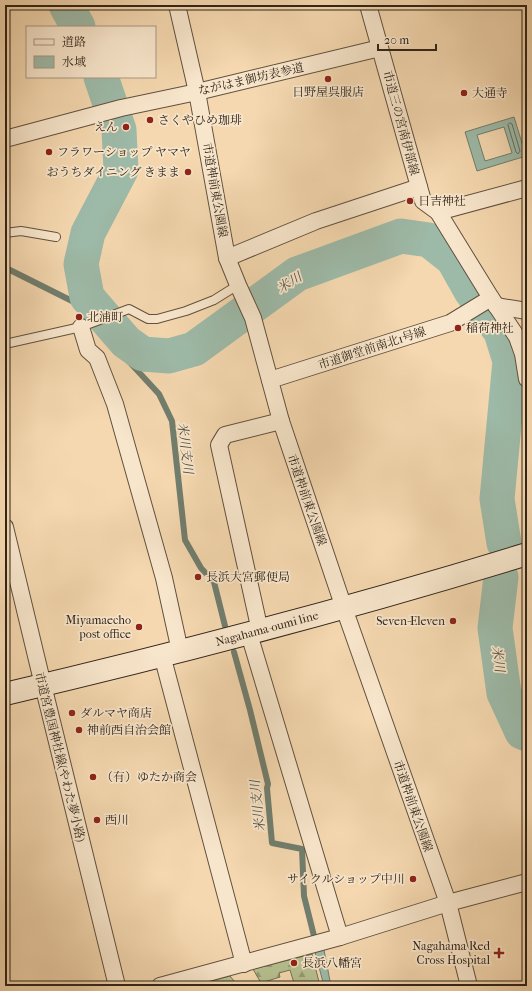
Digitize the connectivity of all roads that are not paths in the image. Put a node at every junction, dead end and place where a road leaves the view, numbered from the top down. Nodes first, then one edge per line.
1 (177, 5) edge
2 (368, 5) edge
3 (380, 48) junction
4 (197, 92) junction
5 (5, 139) edge
6 (419, 187) junction
7 (527, 188) edge
8 (438, 212) junction
9 (5, 233) edge
10 (56, 237) dead end
11 (227, 258) junction
12 (241, 292) junction
13 (491, 301) junction
14 (527, 311) edge
15 (84, 326) junction
16 (5, 344) edge
17 (527, 379) edge
18 (270, 380) junction
19 (281, 421) junction
20 (5, 527) edge
21 (527, 554) edge
22 (344, 608) junction
23 (255, 632) junction
24 (171, 653) junction
25 (42, 685) junction
26 (5, 694) edge
27 (527, 882) edge
28 (448, 903) junction
29 (340, 938) junction
30 (244, 964) junction
31 (117, 986) edge
32 (160, 986) edge
33 (469, 986) edge

1 - 4 street, 市道神前東公園線
2 - 3 street, 市道三の宮南伊部線
3 - 4 street, ながはま御坊表参道
3 - 6 street, 市道三の宮南伊部線
4 - 5 street, ながはま御坊表参道
4 - 11 street, 市道神前東公園線
6 - 8 street, 市道三の宮南伊部線
6 - 11 street
7 - 8 street
8 - 13 street, 市道三の宮南伊部線
9 - 10 lane
11 - 12 street, 市道神前東公園線
12 - 15 lane
12 - 18 street, 市道神前東公園線
13 - 14 street
13 - 17 street, 市道三の宮南伊部線
13 - 18 street, 市道御堂前南北1号線
15 - 16 lane
15 - 24 street
18 - 19 street, 市道神前東公園線
19 - 22 street, 市道神前東公園線
19 - 23 street
20 - 25 street, 市道宮豊国神社線(やわた夢小路)
21 - 22 main road, Nagahama-oumi line
22 - 23 main road, Nagahama-oumi line
22 - 28 street, 市道神前東公園線
23 - 24 main road, Nagahama-oumi line
23 - 29 street
24 - 25 main road, Nagahama-oumi line
24 - 30 street
25 - 26 main road, Nagahama-oumi line
25 - 31 street, 市道宮豊国神社線(やわた夢小路)
27 - 28 street
28 - 29 street
28 - 33 street, 市道神前東公園線
29 - 30 street
30 - 32 street

